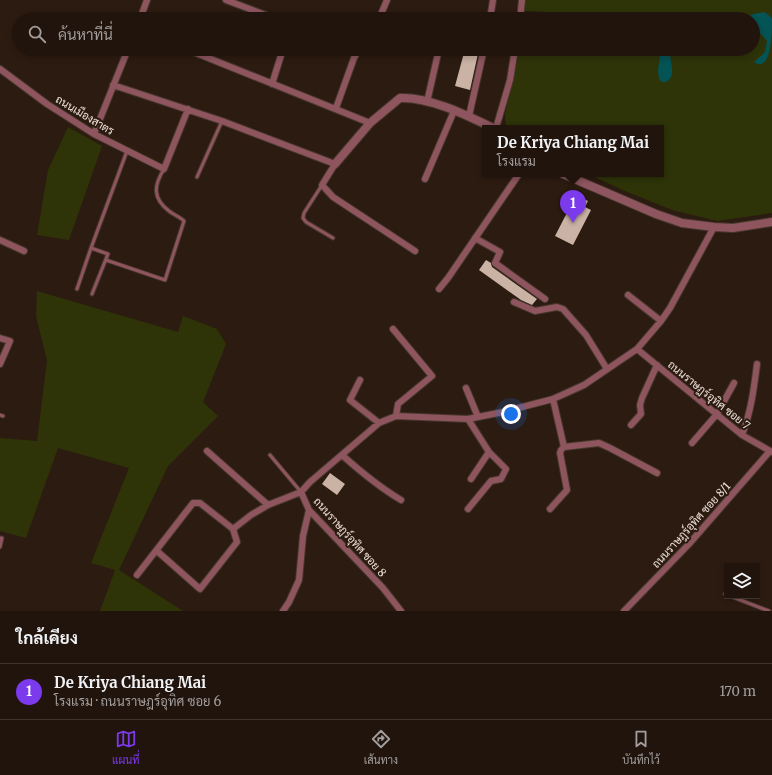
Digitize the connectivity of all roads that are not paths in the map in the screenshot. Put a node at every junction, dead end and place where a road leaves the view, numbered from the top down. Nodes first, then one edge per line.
1 (147, 0) edge
2 (226, 0) edge
3 (387, 0) edge
4 (493, 0) edge
5 (522, 0) edge
6 (143, 12) edge
7 (258, 12) edge
8 (382, 12) edge
9 (491, 12) edge
10 (521, 12) edge
11 (125, 56) edge
12 (203, 56) edge
13 (281, 56) edge
14 (355, 56) edge
15 (438, 56) edge
16 (482, 56) edge
17 (514, 56) edge
18 (0, 69) edge
19 (272, 84) junction
20 (113, 85) junction
21 (427, 102) junction
22 (336, 108) junction
23 (188, 110) junction
24 (454, 111) junction
25 (469, 116) junction
26 (222, 121) junction
27 (370, 123) junction
28 (488, 125) edge
29 (495, 125) edge
30 (94, 134) junction
31 (128, 151) junction
32 (335, 164) junction
33 (164, 169) junction
34 (197, 177) dead end
35 (517, 177) edge
36 (570, 177) edge
37 (425, 179) dead end
38 (322, 185) junction
39 (772, 222) edge
40 (714, 227) junction
41 (333, 238) dead end
42 (475, 238) junction
43 (0, 240) edge
44 (91, 248) junction
45 (24, 251) dead end
46 (415, 251) dead end
47 (106, 260) junction
48 (77, 289) dead end
49 (439, 289) dead end
50 (92, 294) dead end
51 (628, 295) dead end
52 (545, 299) dead end
53 (514, 302) dead end
54 (661, 321) junction
55 (393, 329) dead end
56 (0, 338) edge
57 (637, 349) junction
58 (0, 364) edge
59 (757, 364) dead end
60 (657, 365) junction
61 (607, 369) junction
62 (360, 380) dead end
63 (734, 383) dead end
64 (466, 388) dead end
65 (553, 399) junction
66 (717, 414) junction
67 (396, 416) junction
68 (478, 417) junction
69 (468, 418) junction
70 (379, 423) junction
71 (631, 425) dead end
72 (742, 435) junction
73 (692, 443) dead end
74 (564, 447) junction
75 (207, 451) dead end
76 (771, 451) edge
77 (490, 452) junction
78 (270, 455) dead end
79 (342, 455) junction
80 (657, 473) dead end
81 (471, 479) dead end
82 (301, 492) junction
83 (401, 500) dead end
84 (268, 505) junction
85 (468, 509) dead end
86 (550, 509) dead end
87 (309, 510) junction
88 (233, 529) junction
89 (0, 538) edge
90 (0, 547) edge
91 (157, 551) junction
92 (137, 575) dead end
93 (738, 599) edge
94 (283, 611) edge
95 (401, 611) edge
96 (624, 611) edge
97 (769, 611) edge

1 - 6 street
2 - 7 street
3 - 8 street
4 - 9 street
5 - 10 street
11 - 20 street
12 - 19 street
13 - 19 street
14 - 22 street
15 - 21 street
16 - 25 street
17 - 29 street
18 - 30 street, ถนนเมืองสาตร
19 - 22 street
20 - 23 street
20 - 30 street
21 - 24 street
21 - 27 street
22 - 27 street
23 - 26 street
23 - 33 street
24 - 25 street
24 - 37 street
25 - 28 street
26 - 32 street
26 - 34 lane
27 - 32 street
30 - 31 street, ถนนเมืองสาตร
31 - 33 street, ถนนเมืองสาตร
31 - 44 lane
32 - 38 street
33 - 47 lane
35 - 42 street
36 - 40 street
38 - 41 lane
38 - 46 street
39 - 40 street
40 - 54 street, ถนนราษฎร์อุทิศ ซอย 8
42 - 49 street
42 - 52 street
43 - 45 street
44 - 47 lane
44 - 48 lane
47 - 50 lane
51 - 54 street
53 - 61 street
54 - 57 street, ถนนราษฎร์อุทิศ ซอย 8
55 - 67 street
56 - 58 street
57 - 60 street, ถนนราษฎร์อุทิศ ซอย 7
57 - 61 street, ถนนราษฎร์อุทิศ ซอย 8
59 - 72 street
60 - 66 street, ถนนราษฎร์อุทิศ ซอย 7
60 - 71 street
61 - 65 street, ถนนราษฎร์อุทิศ ซอย 8
62 - 70 street
63 - 66 street
64 - 68 street
65 - 68 street, ถนนราษฎร์อุทิศ ซอย 8
65 - 74 street
66 - 72 street, ถนนราษฎร์อุทิศ ซอย 7
66 - 73 street
67 - 69 street, ถนนราษฎร์อุทิศ ซอย 8
67 - 70 street, ถนนราษฎร์อุทิศ ซอย 8
68 - 69 street, ถนนราษฎร์อุทิศ ซอย 8
69 - 77 street
70 - 79 street, ถนนราษฎร์อุทิศ ซอย 8
72 - 76 street, ถนนราษฎร์อุทิศ ซอย 7
74 - 80 street
74 - 86 street
75 - 84 street
76 - 96 street, ถนนราษฎร์อุทิศ ซอย 8/1
77 - 81 street
77 - 85 street
78 - 82 lane
79 - 82 street, ถนนราษฎร์อุทิศ ซอย 8
79 - 83 street
82 - 84 street
82 - 87 street, ถนนราษฎร์อุทิศ ซอย 8
84 - 88 street
87 - 94 street
87 - 95 street, ถนนราษฎร์อุทิศ ซอย 8
88 - 91 street
88 - 91 street
89 - 90 lane
91 - 92 street
93 - 97 lane

